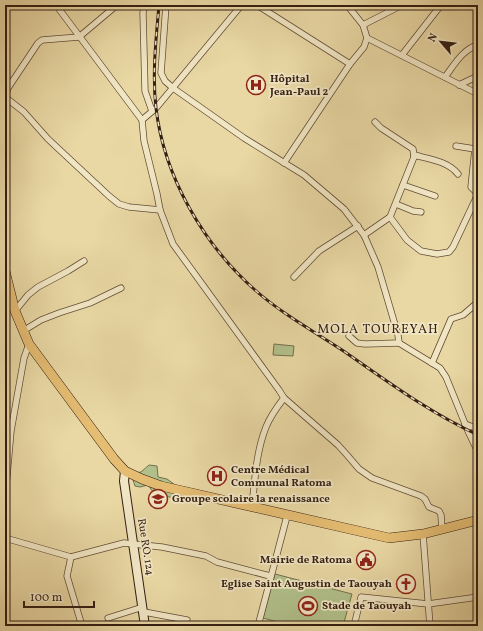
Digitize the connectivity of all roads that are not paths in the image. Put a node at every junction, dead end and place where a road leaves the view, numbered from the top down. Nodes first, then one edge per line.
1 (56, 5) edge
2 (117, 5) edge
3 (144, 5) edge
4 (166, 5) edge
5 (244, 5) edge
6 (257, 5) edge
7 (347, 5) edge
8 (402, 5) edge
9 (441, 5) edge
10 (363, 25) junction
11 (79, 37) junction
12 (367, 38) junction
13 (478, 45) edge
14 (402, 55) junction
15 (350, 64) junction
16 (478, 76) edge
17 (445, 77) junction
18 (459, 85) junction
19 (173, 88) junction
20 (478, 94) edge
21 (5, 97) edge
22 (152, 111) junction
23 (142, 120) junction
24 (375, 122) dead end
25 (456, 146) dead end
26 (414, 155) junction
27 (284, 163) junction
28 (458, 174) dead end
29 (403, 185) junction
30 (478, 194) edge
31 (435, 196) dead end
32 (396, 204) junction
33 (160, 210) junction
34 (421, 212) dead end
35 (390, 217) junction
36 (358, 226) junction
37 (364, 235) junction
38 (84, 261) dead end
39 (5, 271) edge
40 (294, 277) dead end
41 (121, 288) dead end
42 (5, 300) edge
43 (478, 302) edge
44 (15, 311) junction
45 (23, 331) junction
46 (349, 336) dead end
47 (399, 343) junction
48 (29, 344) junction
49 (432, 363) junction
50 (284, 398) junction
51 (465, 424) junction
52 (478, 429) edge
53 (478, 452) edge
54 (125, 471) junction
55 (5, 498) edge
56 (252, 506) junction
57 (288, 516) junction
58 (478, 520) edge
59 (442, 529) junction
60 (423, 534) junction
61 (5, 538) edge
62 (133, 544) junction
63 (71, 558) junction
64 (270, 576) junction
65 (478, 597) edge
66 (428, 604) junction
67 (143, 609) junction
68 (108, 618) dead end
69 (187, 620) dead end
70 (82, 626) edge
71 (145, 626) edge
72 (258, 626) edge
73 (354, 626) edge
74 (430, 626) edge

1 - 11 street
2 - 11 street
3 - 22 street
4 - 19 street
5 - 19 street
6 - 15 street
7 - 10 street
8 - 10 street
9 - 14 street
10 - 12 street
11 - 21 street
11 - 23 street
12 - 14 street
12 - 15 street
13 - 17 street
14 - 17 street
15 - 27 street
16 - 18 street
17 - 18 street
18 - 20 street
19 - 22 street
19 - 27 street
21 - 33 street
22 - 23 street
23 - 33 street
24 - 26 street
25 - 30 street
26 - 28 street
26 - 29 street
27 - 36 street
29 - 31 street
29 - 32 street
30 - 35 street
32 - 34 street
32 - 35 street
33 - 50 street
35 - 37 street
36 - 37 street
36 - 40 street
37 - 47 street
38 - 44 street
39 - 44 main road
41 - 45 street
42 - 44 street
43 - 49 street
44 - 45 main road
45 - 48 main road
46 - 47 street
47 - 49 street
48 - 54 main road
48 - 55 street
49 - 51 street
50 - 56 street
50 - 59 street
51 - 52 street
51 - 53 street
54 - 56 main road
54 - 62 street, Rue RO. 124
56 - 57 main road
57 - 60 main road
57 - 64 street
58 - 59 main road
59 - 60 main road
60 - 66 street
61 - 63 street
62 - 63 street
62 - 64 street
62 - 67 street, Rue RO. 124
63 - 70 street
64 - 72 street
65 - 66 street
66 - 73 street
66 - 74 street
67 - 68 street
67 - 69 street
67 - 71 street, Rue RO. 124

